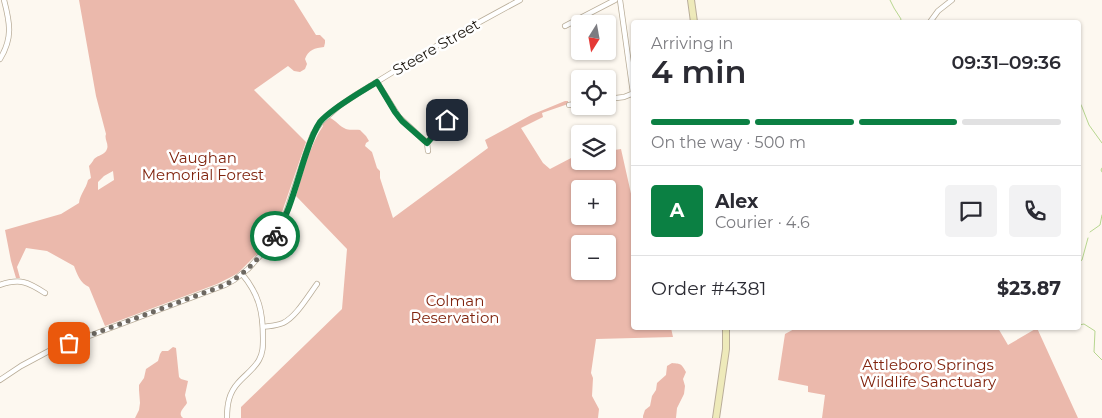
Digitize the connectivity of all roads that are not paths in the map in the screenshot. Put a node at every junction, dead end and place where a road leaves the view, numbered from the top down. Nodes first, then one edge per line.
1 (4, 0) edge
2 (520, 0) edge
3 (616, 0) edge
4 (620, 0) edge
5 (691, 0) edge
6 (952, 0) edge
7 (694, 20) edge
8 (931, 20) edge
9 (565, 26) dead end
10 (0, 59) edge
11 (631, 73) edge
12 (377, 82) junction
13 (631, 94) edge
14 (616, 98) edge
15 (447, 120) dead end
16 (427, 143) junction
17 (428, 151) dead end
18 (242, 274) junction
19 (317, 284) dead end
20 (0, 285) edge
21 (45, 293) dead end
22 (263, 327) junction
23 (726, 330) edge
24 (1, 378) edge
25 (228, 418) edge
26 (716, 418) edge

1 - 10 street
2 - 12 street, Steere Street
3 - 9 street
4 - 11 street
5 - 7 main road
6 - 8 street
12 - 16 street
12 - 18 street, Steere Street
13 - 14 street
15 - 16 street
16 - 17 street
18 - 22 street
18 - 24 street, Steere Street
19 - 22 street
20 - 21 street
22 - 25 street
23 - 26 main road

